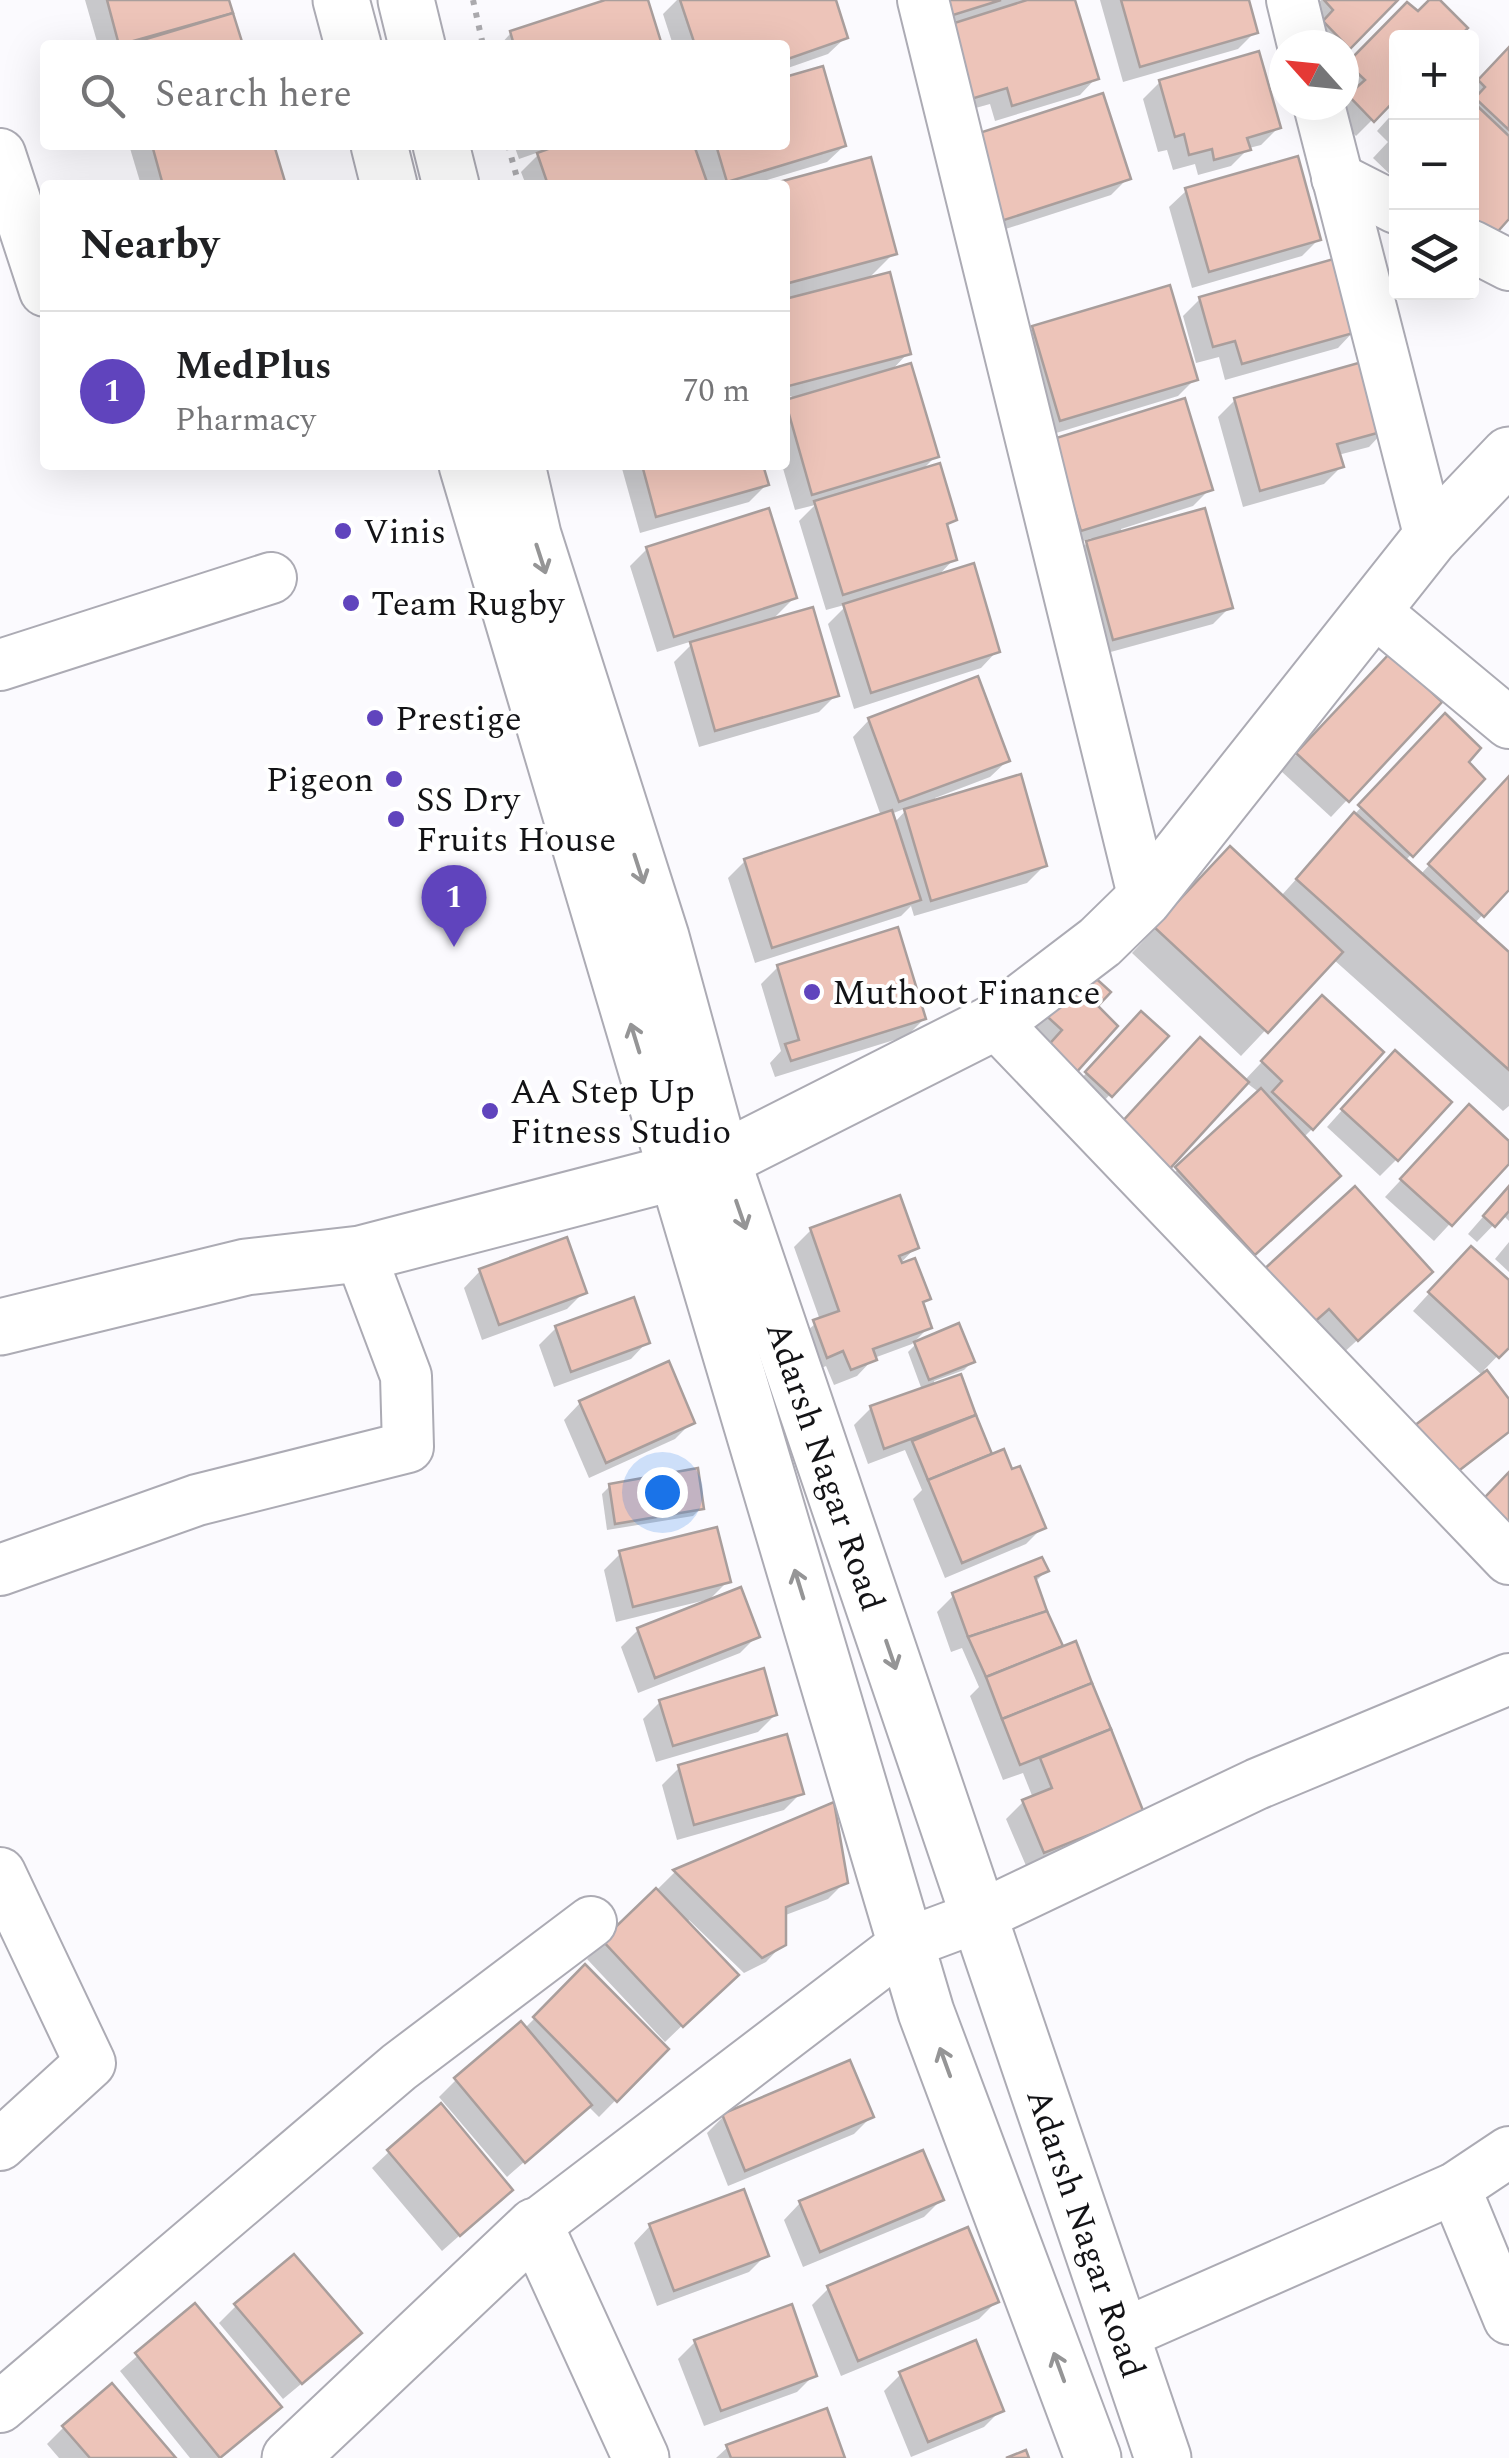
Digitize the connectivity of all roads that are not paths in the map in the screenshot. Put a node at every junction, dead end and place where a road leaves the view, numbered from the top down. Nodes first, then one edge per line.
1 (341, 0) edge
2 (406, 0) edge
3 (924, 0) edge
4 (1292, 0) edge
5 (1299, 30) edge
6 (352, 40) edge
7 (415, 40) edge
8 (1323, 120) edge
9 (380, 150) edge
10 (442, 150) edge
11 (0, 154) edge
12 (1337, 178) junction
13 (389, 180) edge
14 (450, 180) edge
15 (1389, 204) edge
16 (1479, 250) edge
17 (1509, 265) edge
18 (40, 275) edge
19 (1509, 455) edge
20 (468, 470) edge
21 (518, 470) edge
22 (1430, 538) junction
23 (271, 578) dead end
24 (1373, 610) junction
25 (0, 665) edge
26 (1509, 723) edge
27 (1144, 899) junction
28 (995, 1022) junction
29 (699, 1165) junction
30 (360, 1254) junction
31 (0, 1326) edge
32 (1509, 1559) edge
33 (0, 1570) edge
34 (1509, 1680) edge
35 (0, 1873) edge
36 (980, 1916) junction
37 (591, 1922) dead end
38 (905, 1944) junction
39 (0, 2145) edge
40 (1509, 2152) edge
41 (1455, 2188) junction
42 (535, 2226) junction
43 (1509, 2319) edge
44 (1122, 2335) junction
45 (0, 2407) edge
46 (290, 2458) edge
47 (640, 2458) edge
48 (1093, 2458) edge
49 (1163, 2458) edge

1 - 6 main road
2 - 7 main road
3 - 27 street
4 - 5 street
8 - 12 street
9 - 13 main road
10 - 14 main road
11 - 18 street
12 - 15 street
12 - 22 street
16 - 17 street
19 - 22 main road
29 -> 20 main road, Adarsh Nagar Road
21 -> 29 main road, Adarsh Nagar Road
22 - 24 main road
23 - 25 street
24 - 26 street
24 - 27 main road
27 - 28 main road
28 - 29 main road
28 - 32 street
29 - 30 main road
29 -> 36 main road, Adarsh Nagar Road
38 -> 29 main road, Adarsh Nagar Road
30 - 31 main road
30 - 33 street
34 - 36 street
35 - 39 street
36 - 38 street
36 - 44 main road, Adarsh Nagar Road
37 - 45 street
38 - 42 street
48 -> 38 main road, Adarsh Nagar Road
40 - 41 street
41 - 43 street
41 - 44 street
42 - 46 main road
42 - 47 main road
44 - 49 main road, Adarsh Nagar Road

